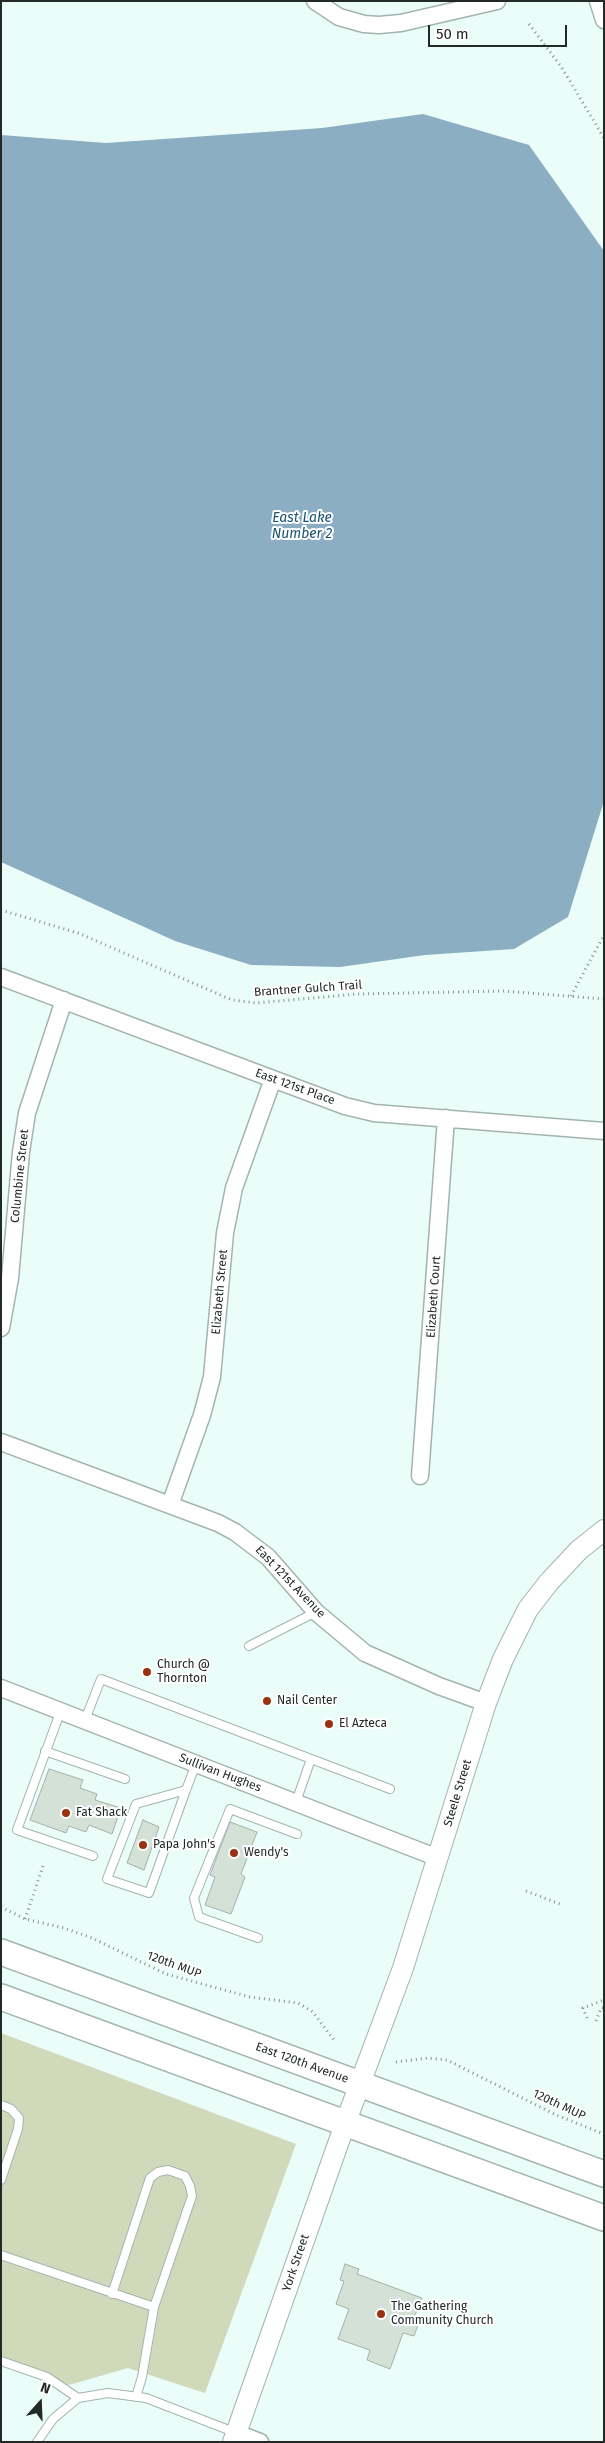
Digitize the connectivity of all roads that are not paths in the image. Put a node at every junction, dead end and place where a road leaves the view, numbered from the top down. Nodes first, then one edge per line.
1 (316, 1) edge
2 (497, 1) edge
3 (598, 1) edge
4 (604, 20) edge
5 (1, 977) edge
6 (64, 1000) junction
7 (273, 1079) junction
8 (446, 1118) junction
9 (604, 1131) edge
10 (1, 1328) edge
11 (1, 1442) edge
12 (420, 1476) dead end
13 (170, 1505) junction
14 (604, 1530) edge
15 (316, 1612) junction
16 (249, 1646) dead end
17 (1, 1688) edge
18 (486, 1702) junction
19 (61, 1710) junction
20 (85, 1720) junction
21 (45, 1751) junction
22 (311, 1759) junction
23 (196, 1764) junction
24 (125, 1779) dead end
25 (390, 1789) dead end
26 (186, 1790) junction
27 (296, 1802) junction
28 (297, 1834) dead end
29 (93, 1856) dead end
30 (438, 1858) junction
31 (258, 1938) dead end
32 (1, 1952) edge
33 (1, 1997) edge
34 (360, 2084) junction
35 (1, 2105) edge
36 (345, 2124) junction
37 (604, 2174) edge
38 (1, 2180) edge
39 (604, 2218) edge
40 (1, 2255) edge
41 (112, 2294) junction
42 (154, 2307) junction
43 (1, 2361) edge
44 (136, 2397) junction
45 (78, 2398) junction
46 (235, 2437) edge
47 (37, 2442) edge
48 (260, 2442) edge

1 - 2 street
3 - 4 street
5 - 6 street, East 121st Place
6 - 7 street, East 121st Place
6 - 10 street, Columbine Street
7 - 8 street, East 121st Place
7 - 13 street, Elizabeth Street
8 - 9 street, East 121st Place
8 - 12 street, Elizabeth Court
11 - 13 street, East 121st Avenue
13 - 15 street, East 121st Avenue
14 - 18 street, Steele Street
15 - 16 lane
15 - 18 street, East 121st Avenue
17 - 19 street, Sullivan Hughes
18 - 30 street, Steele Street
19 - 20 street, Sullivan Hughes
19 - 21 lane
20 - 22 lane
20 - 23 street, Sullivan Hughes
21 - 24 lane
21 - 29 lane
22 - 25 lane
22 - 27 lane
23 - 26 lane
23 - 27 street, Sullivan Hughes
26 - 26 lane
27 - 30 street, Sullivan Hughes
28 - 31 lane
30 - 34 street, Steele Street
32 - 34 main road, East 120th Avenue
33 - 36 main road
34 - 36 street, York Street
34 - 37 main road, East 120th Avenue
35 - 38 lane
36 - 39 main road
36 - 46 street, York Street
40 - 41 lane
41 - 42 lane
41 - 42 lane
42 - 44 lane
43 - 45 lane
44 - 45 lane
44 - 46 lane
45 - 47 lane
46 - 48 street

